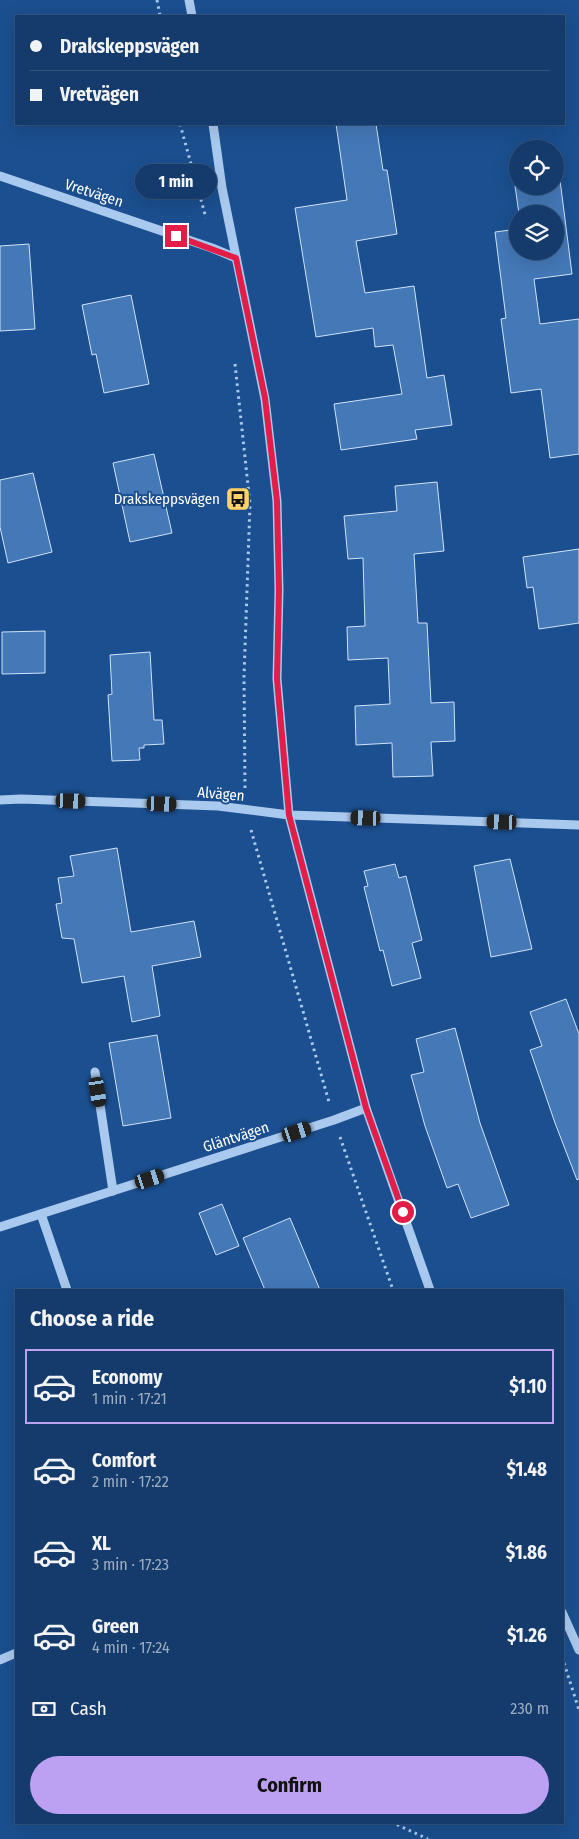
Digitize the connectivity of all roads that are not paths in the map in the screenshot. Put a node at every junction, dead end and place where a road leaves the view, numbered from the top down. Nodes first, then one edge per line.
1 (189, 0) edge
2 (192, 15) edge
3 (212, 125) edge
4 (0, 176) edge
5 (236, 258) junction
6 (0, 800) edge
7 (289, 815) junction
8 (579, 825) edge
9 (95, 1072) dead end
10 (366, 1108) junction
11 (113, 1191) junction
12 (41, 1214) junction
13 (0, 1227) edge
14 (67, 1289) edge
15 (430, 1289) edge
16 (564, 1616) edge
17 (579, 1650) edge
18 (15, 1653) edge
19 (0, 1660) edge

1 - 2 street
3 - 5 street
4 - 5 street, Vretvägen
5 - 7 street
6 - 7 street, Alvägen
7 - 8 street, Alvägen
7 - 10 street
9 - 11 street
10 - 11 street, Gläntvägen
10 - 15 street
11 - 12 street, Gläntvägen
12 - 13 street, Gläntvägen
12 - 14 street
16 - 17 street
18 - 19 street

